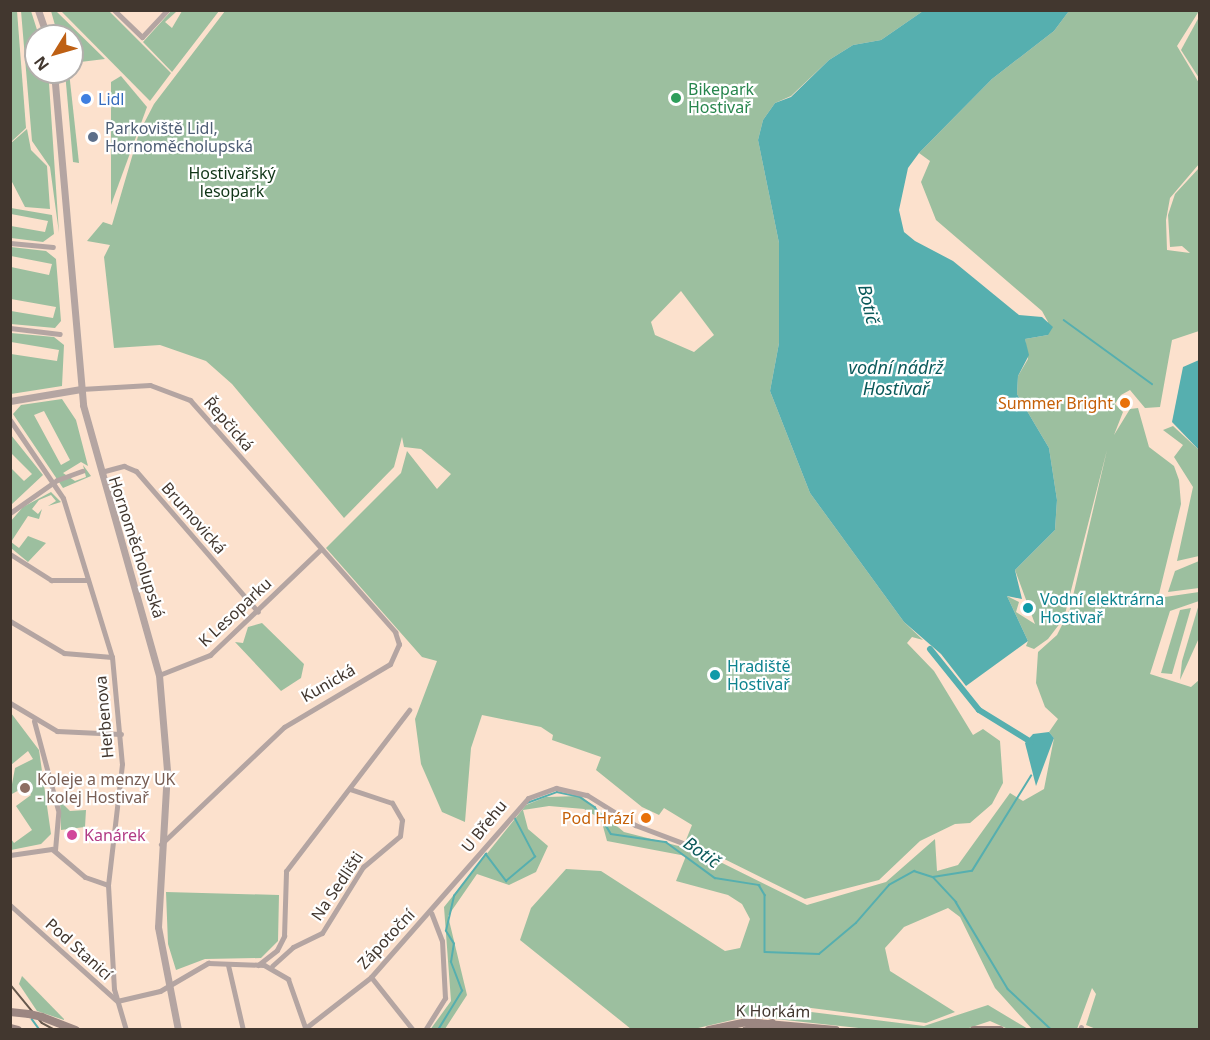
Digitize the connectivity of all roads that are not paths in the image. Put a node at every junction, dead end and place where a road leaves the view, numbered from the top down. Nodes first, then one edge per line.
1 (114, 10) edge
2 (167, 10) edge
3 (55, 84) edge
4 (10, 243) edge
5 (53, 247) dead end
6 (10, 328) edge
7 (60, 334) dead end
8 (81, 389) junction
9 (10, 401) edge
10 (10, 420) edge
11 (82, 471) dead end
12 (99, 472) junction
13 (53, 482) junction
14 (10, 513) edge
15 (319, 551) junction
16 (10, 554) edge
17 (88, 580) junction
18 (258, 612) junction
19 (10, 621) edge
20 (112, 657) junction
21 (159, 675) junction
22 (10, 702) edge
23 (409, 710) dead end
24 (36, 722) junction
25 (121, 734) junction
26 (350, 789) junction
27 (177, 833) junction
28 (162, 834) junction
29 (161, 843) junction
30 (688, 845) dead end
31 (55, 850) junction
32 (10, 855) edge
33 (108, 885) junction
34 (10, 905) edge
35 (431, 913) junction
36 (228, 964) junction
37 (258, 965) junction
38 (272, 966) junction
39 (371, 977) junction
40 (167, 984) junction
41 (117, 1001) junction
42 (10, 1012) edge
43 (772, 1023) junction
44 (10, 1028) edge
45 (18, 1029) edge
46 (76, 1029) edge
47 (126, 1029) edge
48 (178, 1029) edge
49 (243, 1029) edge
50 (305, 1029) edge
51 (413, 1029) edge
52 (425, 1029) edge
53 (709, 1029) edge
54 (746, 1029) edge
55 (836, 1029) edge
56 (974, 1029) edge
57 (1000, 1029) edge

1 - 2 street
3 - 8 street, Hornoměcholupská
4 - 5 street
6 - 7 street
8 - 9 street
8 - 12 street, Hornoměcholupská
8 - 15 street, Řepčická
10 - 13 street, Herbenova
11 - 13 street
12 - 18 street, Brumovická
12 - 21 street, Hornoměcholupská
13 - 14 street
13 - 17 street, Herbenova
15 - 18 street, K Lesoparku
15 - 27 street, Kunická
16 - 17 street
17 - 20 street, Herbenova
18 - 21 street, K Lesoparku
19 - 20 street
20 - 25 street, Herbenova
21 - 28 street, Hornoměcholupská
22 - 24 street
23 - 26 street
24 - 25 street
24 - 31 street
25 - 33 street, Herbenova
26 - 37 street
26 - 38 street, Na Sedlišti
27 - 28 street
27 - 29 street, Kunická
28 - 29 street, Hornoměcholupská
29 - 40 street, Hornoměcholupská
30 - 35 street, U Břehu
31 - 32 street
31 - 33 street
33 - 41 street, Herbenova
34 - 41 street, Pod Stanicí
35 - 39 street, Zápotoční
35 - 52 street
36 - 37 street
36 - 40 street
36 - 49 street
37 - 38 street
38 - 50 street
39 - 50 street, Zápotoční
39 - 51 street
40 - 41 street, Pod Stanicí
40 - 48 street, Hornoměcholupská
41 - 47 street, Herbenova
42 - 46 main road, bridge
43 - 53 main road, K Horkám
43 - 54 main road
43 - 55 main road, K Horkám
44 - 45 main road
56 - 57 main road

